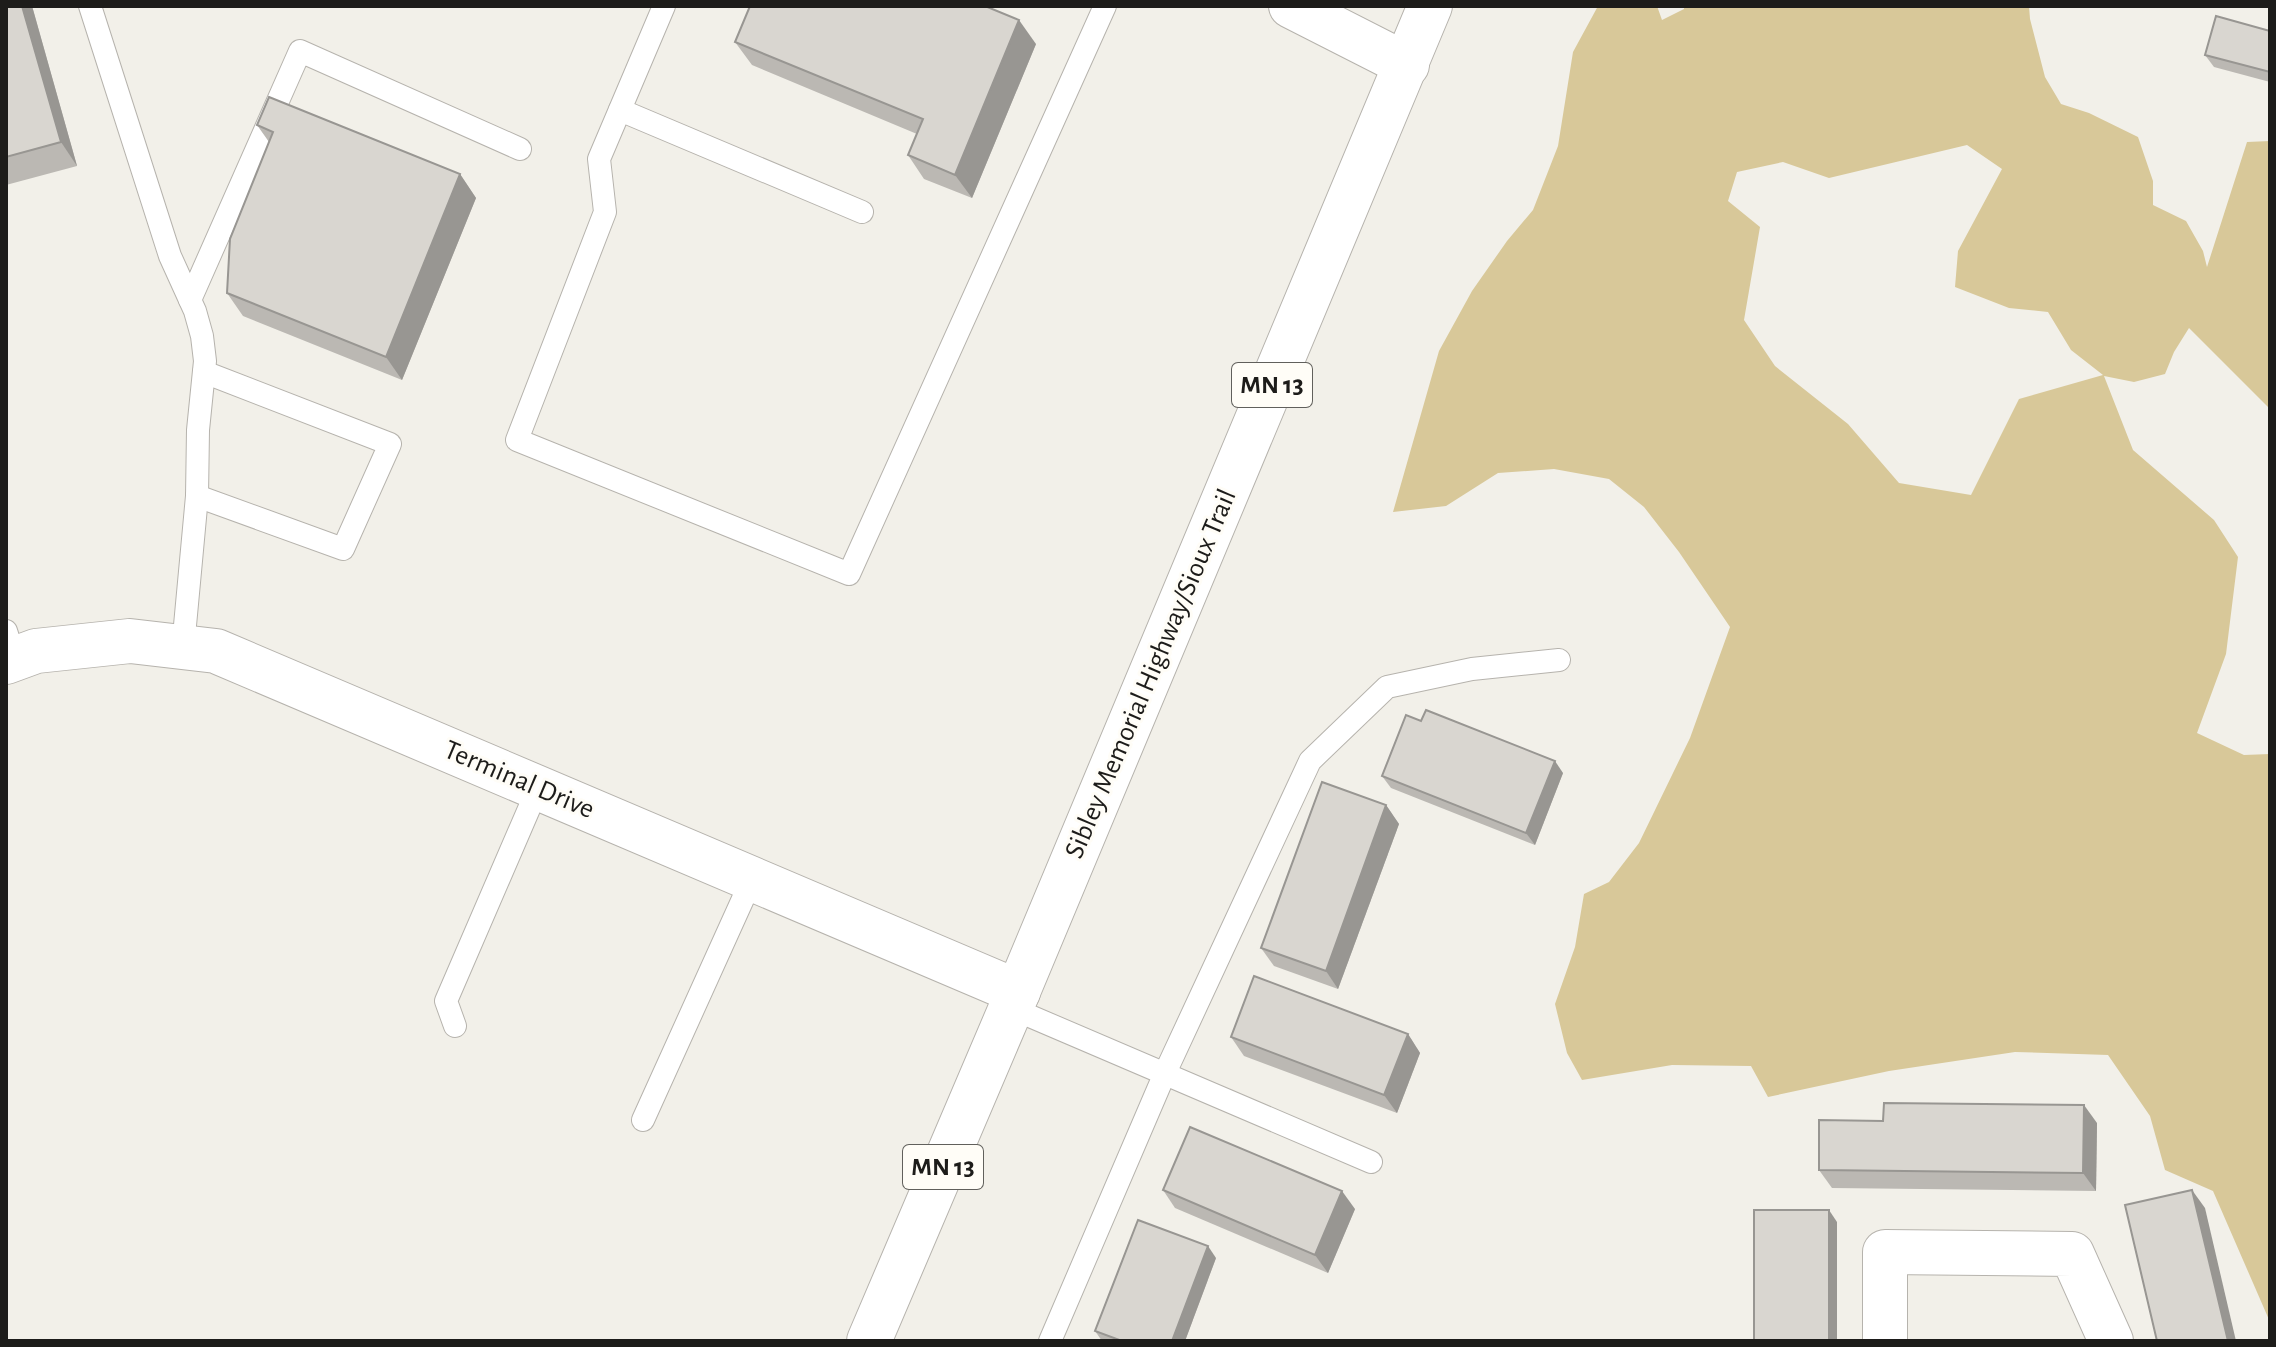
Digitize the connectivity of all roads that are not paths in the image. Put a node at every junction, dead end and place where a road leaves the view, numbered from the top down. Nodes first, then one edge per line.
1 (90, 6) edge
2 (664, 6) edge
3 (1105, 6) edge
4 (1291, 6) edge
5 (1430, 6) edge
6 (1407, 65) junction
7 (620, 110) junction
8 (520, 149) dead end
9 (862, 212) dead end
10 (190, 300) junction
11 (204, 372) junction
12 (197, 496) junction
13 (183, 647) junction
14 (9, 651) edge
15 (1559, 660) dead end
16 (538, 788) junction
17 (752, 879) junction
18 (1015, 1000) junction
19 (455, 1026) dead end
20 (1165, 1073) junction
21 (643, 1120) dead end
22 (1371, 1162) dead end
23 (869, 1341) edge
24 (1050, 1341) edge
25 (1885, 1341) edge
26 (2111, 1341) edge

1 - 10 lane
2 - 7 lane
3 - 7 lane
4 - 6 main road
5 - 6 main road, Sibley Memorial Highway/Sioux Trail / MN 13
6 - 18 main road, Sibley Memorial Highway/Sioux Trail / MN 13
7 - 9 lane
8 - 10 lane
10 - 11 lane
11 - 12 lane
11 - 12 lane
12 - 13 lane
13 - 14 main road, Terminal Drive
13 - 16 main road, Terminal Drive
15 - 20 lane
16 - 17 main road, Terminal Drive
16 - 19 lane
17 - 18 main road, Terminal Drive
17 - 21 lane
18 - 20 lane
18 - 23 main road, Sibley Memorial Highway/Sioux Trail / MN 13
20 - 22 lane
20 - 24 lane
25 - 26 main road

